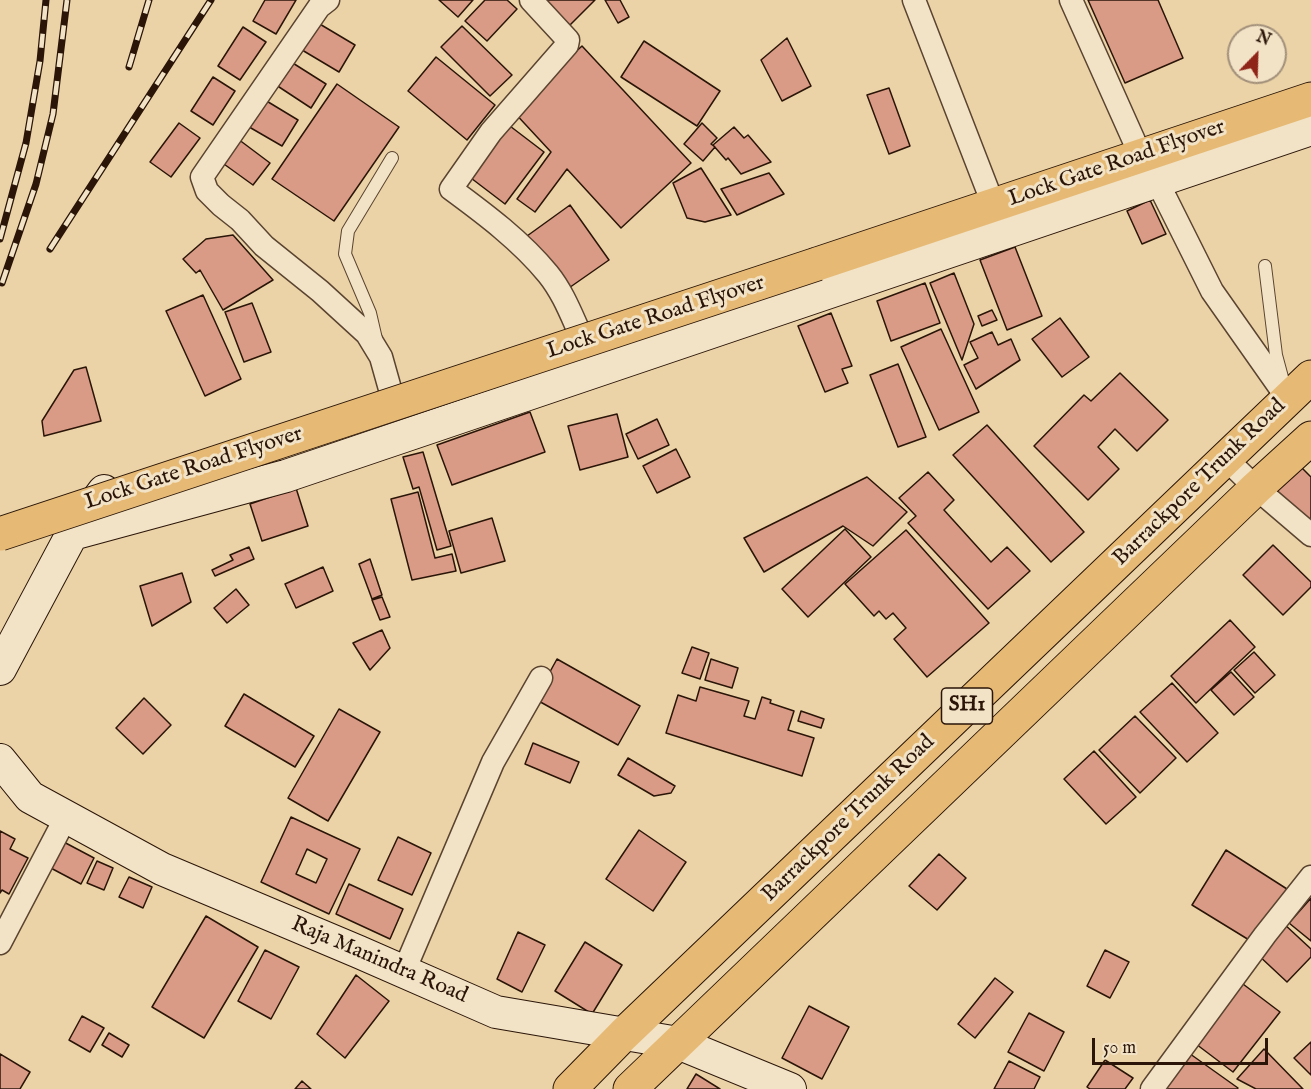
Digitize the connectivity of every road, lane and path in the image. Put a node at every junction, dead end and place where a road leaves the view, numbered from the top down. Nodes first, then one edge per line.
1 (328, 0) edge
2 (531, 0) edge
3 (914, 0) edge
4 (1071, 0) edge
5 (1311, 82) edge
6 (1311, 99) edge
7 (1311, 129) edge
8 (1136, 143) junction
9 (392, 158) dead end
10 (1157, 181) junction
11 (988, 190) junction
12 (1265, 266) dead end
13 (577, 327) junction
14 (381, 357) junction
15 (1300, 388) edge
16 (390, 389) junction
17 (1311, 438) edge
18 (1226, 459) junction
19 (1256, 488) junction
20 (0, 534) edge
21 (72, 534) junction
22 (1311, 535) edge
23 (0, 669) edge
24 (541, 678) dead end
25 (0, 760) edge
26 (66, 817) junction
27 (1311, 877) edge
28 (0, 943) edge
29 (404, 971) junction
30 (623, 1035) junction
31 (678, 1043) junction
32 (570, 1089) edge
33 (630, 1089) edge
34 (790, 1089) edge
35 (1152, 1089) edge

1 - 14 street
2 - 13 street
3 - 11 street
4 - 8 street
5 - 8 street
6 - 20 main road, Lock Gate Road Flyover, bridge
7 - 10 street
8 - 11 street
9 - 14 lane
10 - 15 street
10 - 21 street
11 - 13 street
12 - 15 lane
13 - 16 street
14 - 16 street
15 - 18 main road, Barrackpore Trunk Road / SH1
16 - 21 street
17 - 19 main road, Barrackpore Trunk Road / SH1
18 - 19 street
18 - 30 main road, Barrackpore Trunk Road / SH1
19 - 22 street
19 - 31 main road, Barrackpore Trunk Road / SH1
21 - 23 street
24 - 29 street
25 - 26 street, Raja Manindra Road
26 - 28 street
26 - 29 street, Raja Manindra Road
27 - 35 street
29 - 30 street, Raja Manindra Road
30 - 31 street, Raja Manindra Road
30 - 32 main road, Barrackpore Trunk Road / SH1
31 - 33 main road, Barrackpore Trunk Road / SH1
31 - 34 street, Raja Manindra Road

